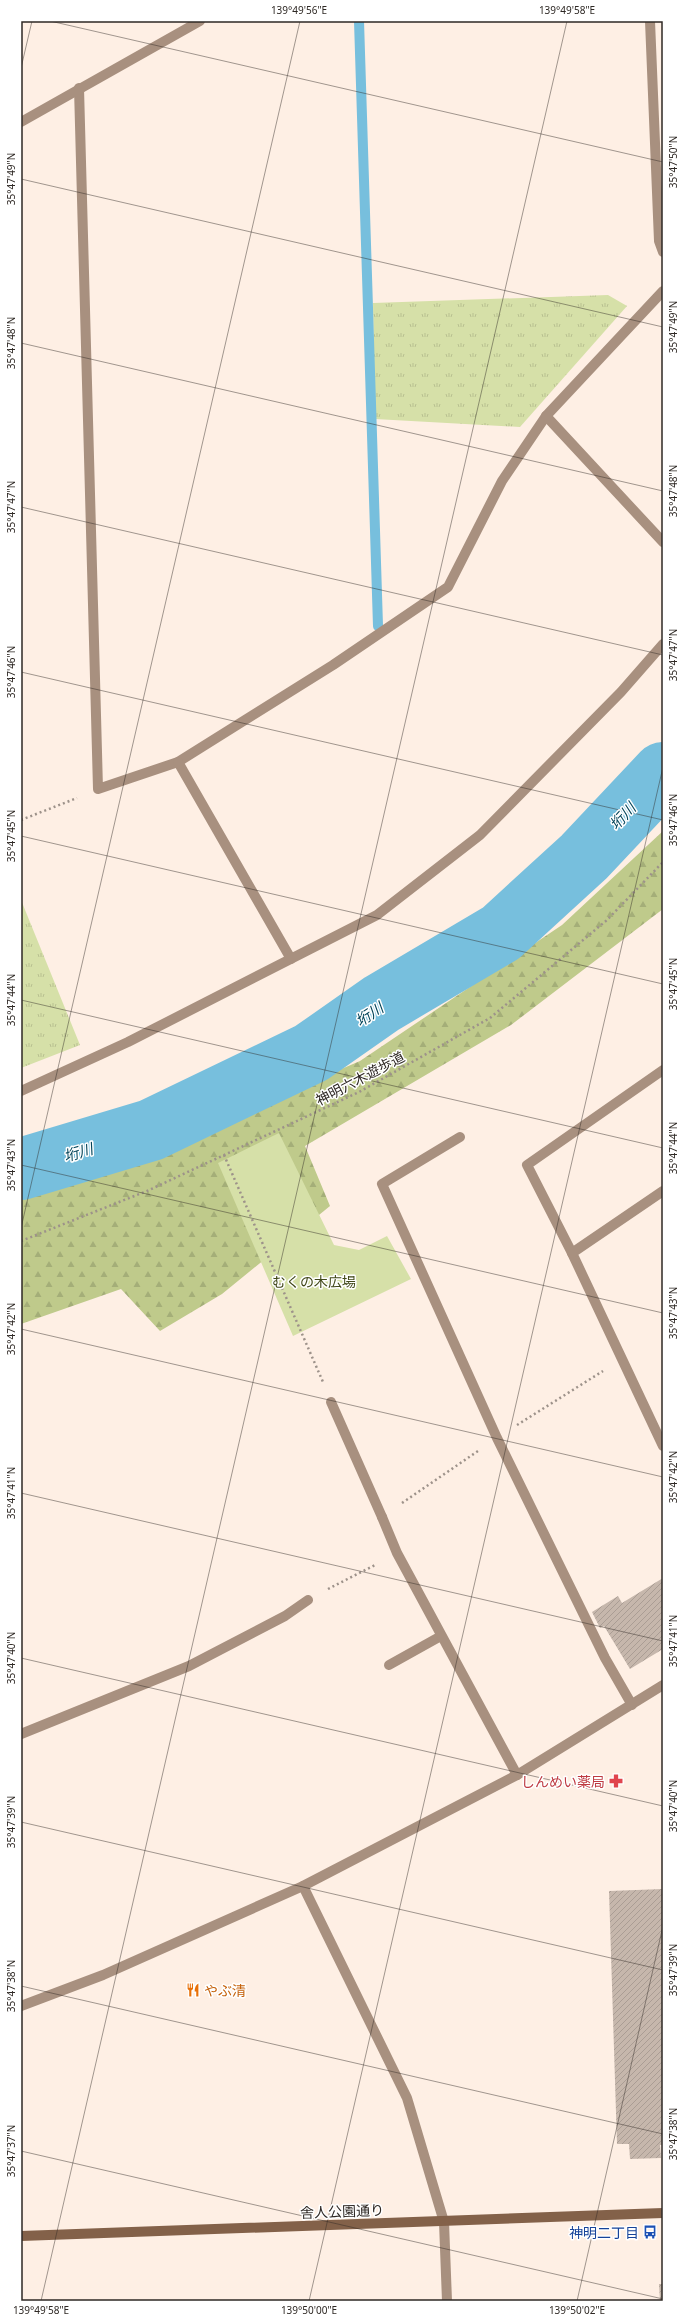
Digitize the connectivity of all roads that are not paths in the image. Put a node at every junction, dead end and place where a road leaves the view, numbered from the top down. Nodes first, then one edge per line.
1 (200, 21) edge
2 (650, 21) edge
3 (79, 88) junction
4 (21, 122) edge
5 (663, 252) edge
6 (663, 290) edge
7 (546, 416) junction
8 (663, 542) edge
9 (663, 644) edge
10 (178, 762) junction
11 (291, 959) junction
12 (663, 1070) edge
13 (21, 1091) edge
14 (460, 1137) dead end
15 (663, 1191) edge
16 (572, 1253) junction
17 (331, 1402) road end
18 (663, 1446) edge
19 (308, 1600) road end
20 (441, 1636) junction
21 (390, 1665) dead end
22 (663, 1686) edge
23 (632, 1705) junction
24 (21, 1734) edge
25 (517, 1775) junction
26 (303, 1886) junction
27 (21, 2006) edge
28 (663, 2213) edge
29 (444, 2222) junction
30 (21, 2236) edge
31 (446, 2301) edge

1 - 3 street
2 - 5 street
3 - 4 street
3 - 10 street
6 - 7 street
7 - 8 street
7 - 10 street
9 - 11 street
10 - 11 street
11 - 13 street
12 - 16 street
14 - 23 street
15 - 16 street
16 - 18 street
17 - 20 street
19 - 24 street
20 - 21 street
20 - 25 street
22 - 23 street
23 - 25 street
25 - 26 street
26 - 27 street
26 - 29 street
28 - 29 street, 舎人公園通り
29 - 30 street, 舎人公園通り
29 - 31 street

